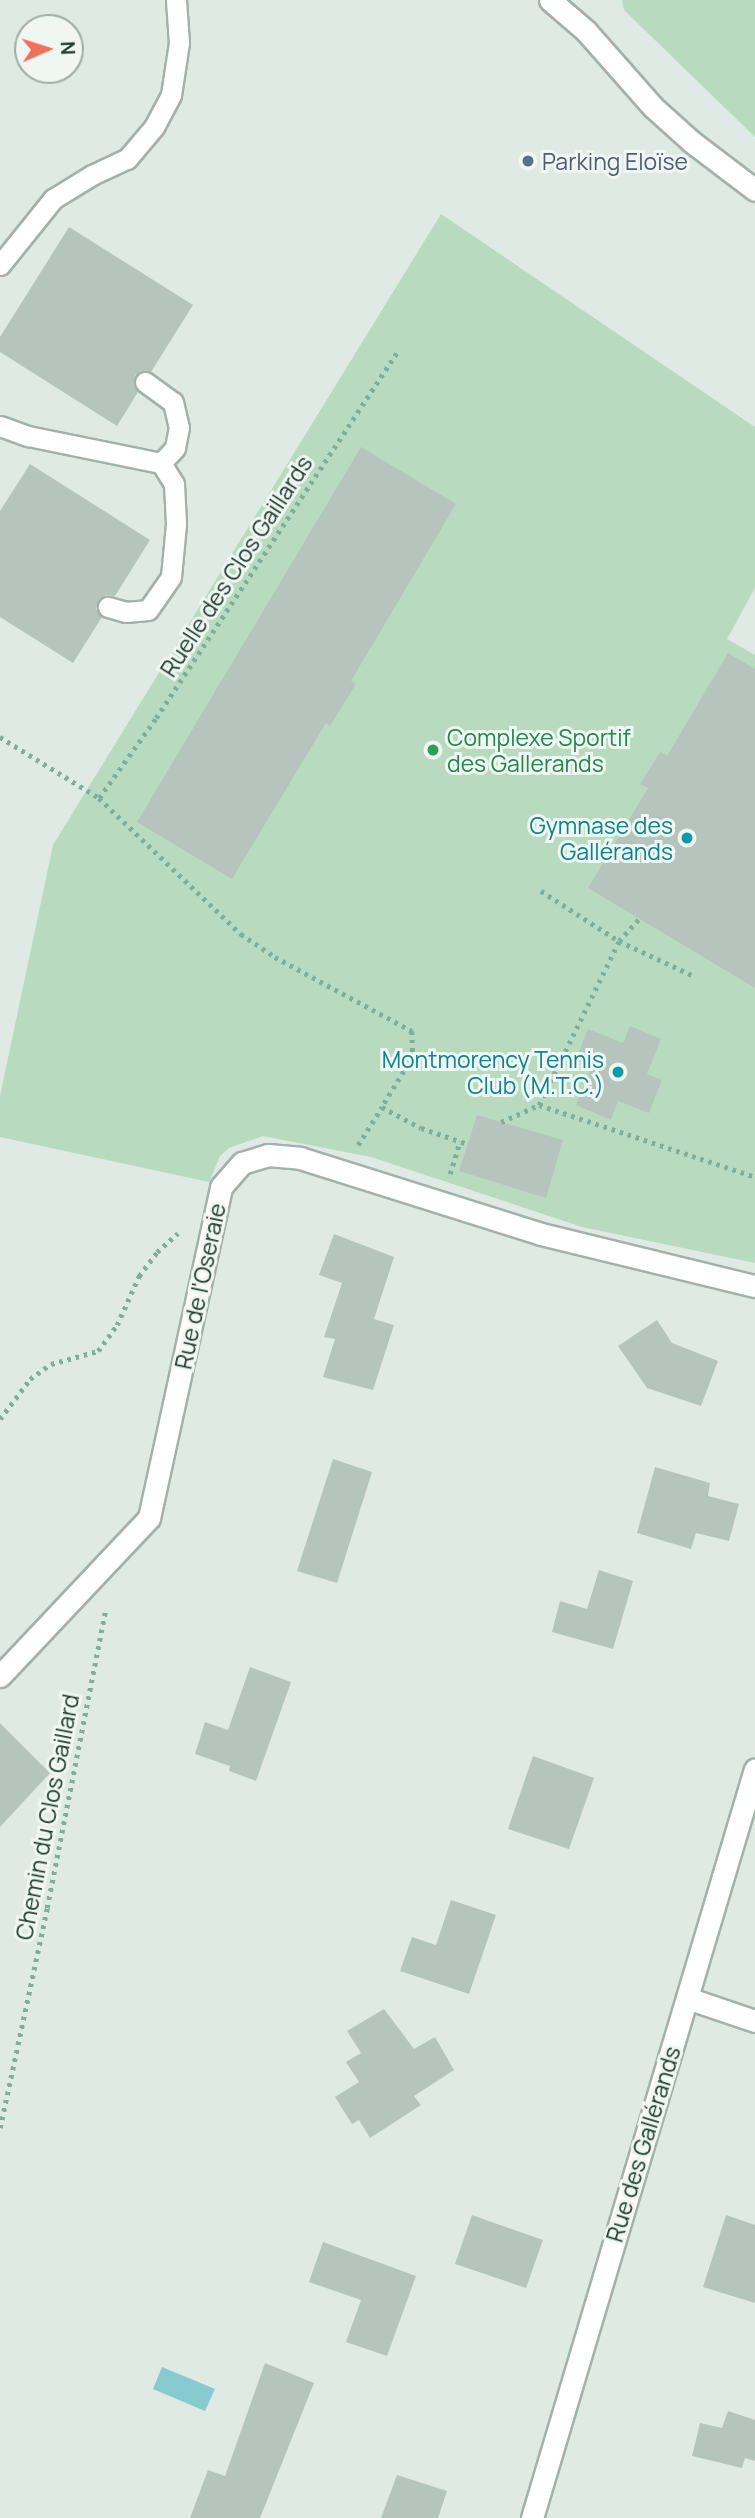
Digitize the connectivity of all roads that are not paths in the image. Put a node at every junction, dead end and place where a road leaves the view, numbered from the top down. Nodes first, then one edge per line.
1 (176, 0) edge
2 (550, 0) edge
3 (755, 190) edge
4 (0, 265) edge
5 (145, 382) dead end
6 (0, 426) edge
7 (160, 463) junction
8 (108, 607) dead end
9 (755, 1286) edge
10 (0, 1676) edge
11 (755, 1769) edge
12 (687, 1998) junction
13 (755, 2021) edge
14 (532, 2518) edge

1 - 4 lane
2 - 3 street
5 - 7 lane
6 - 7 lane
7 - 8 lane
9 - 10 street, Rue de l'Oseraie
11 - 12 street, Rue des Gallérands
12 - 13 street
12 - 14 street, Rue des Gallérands

